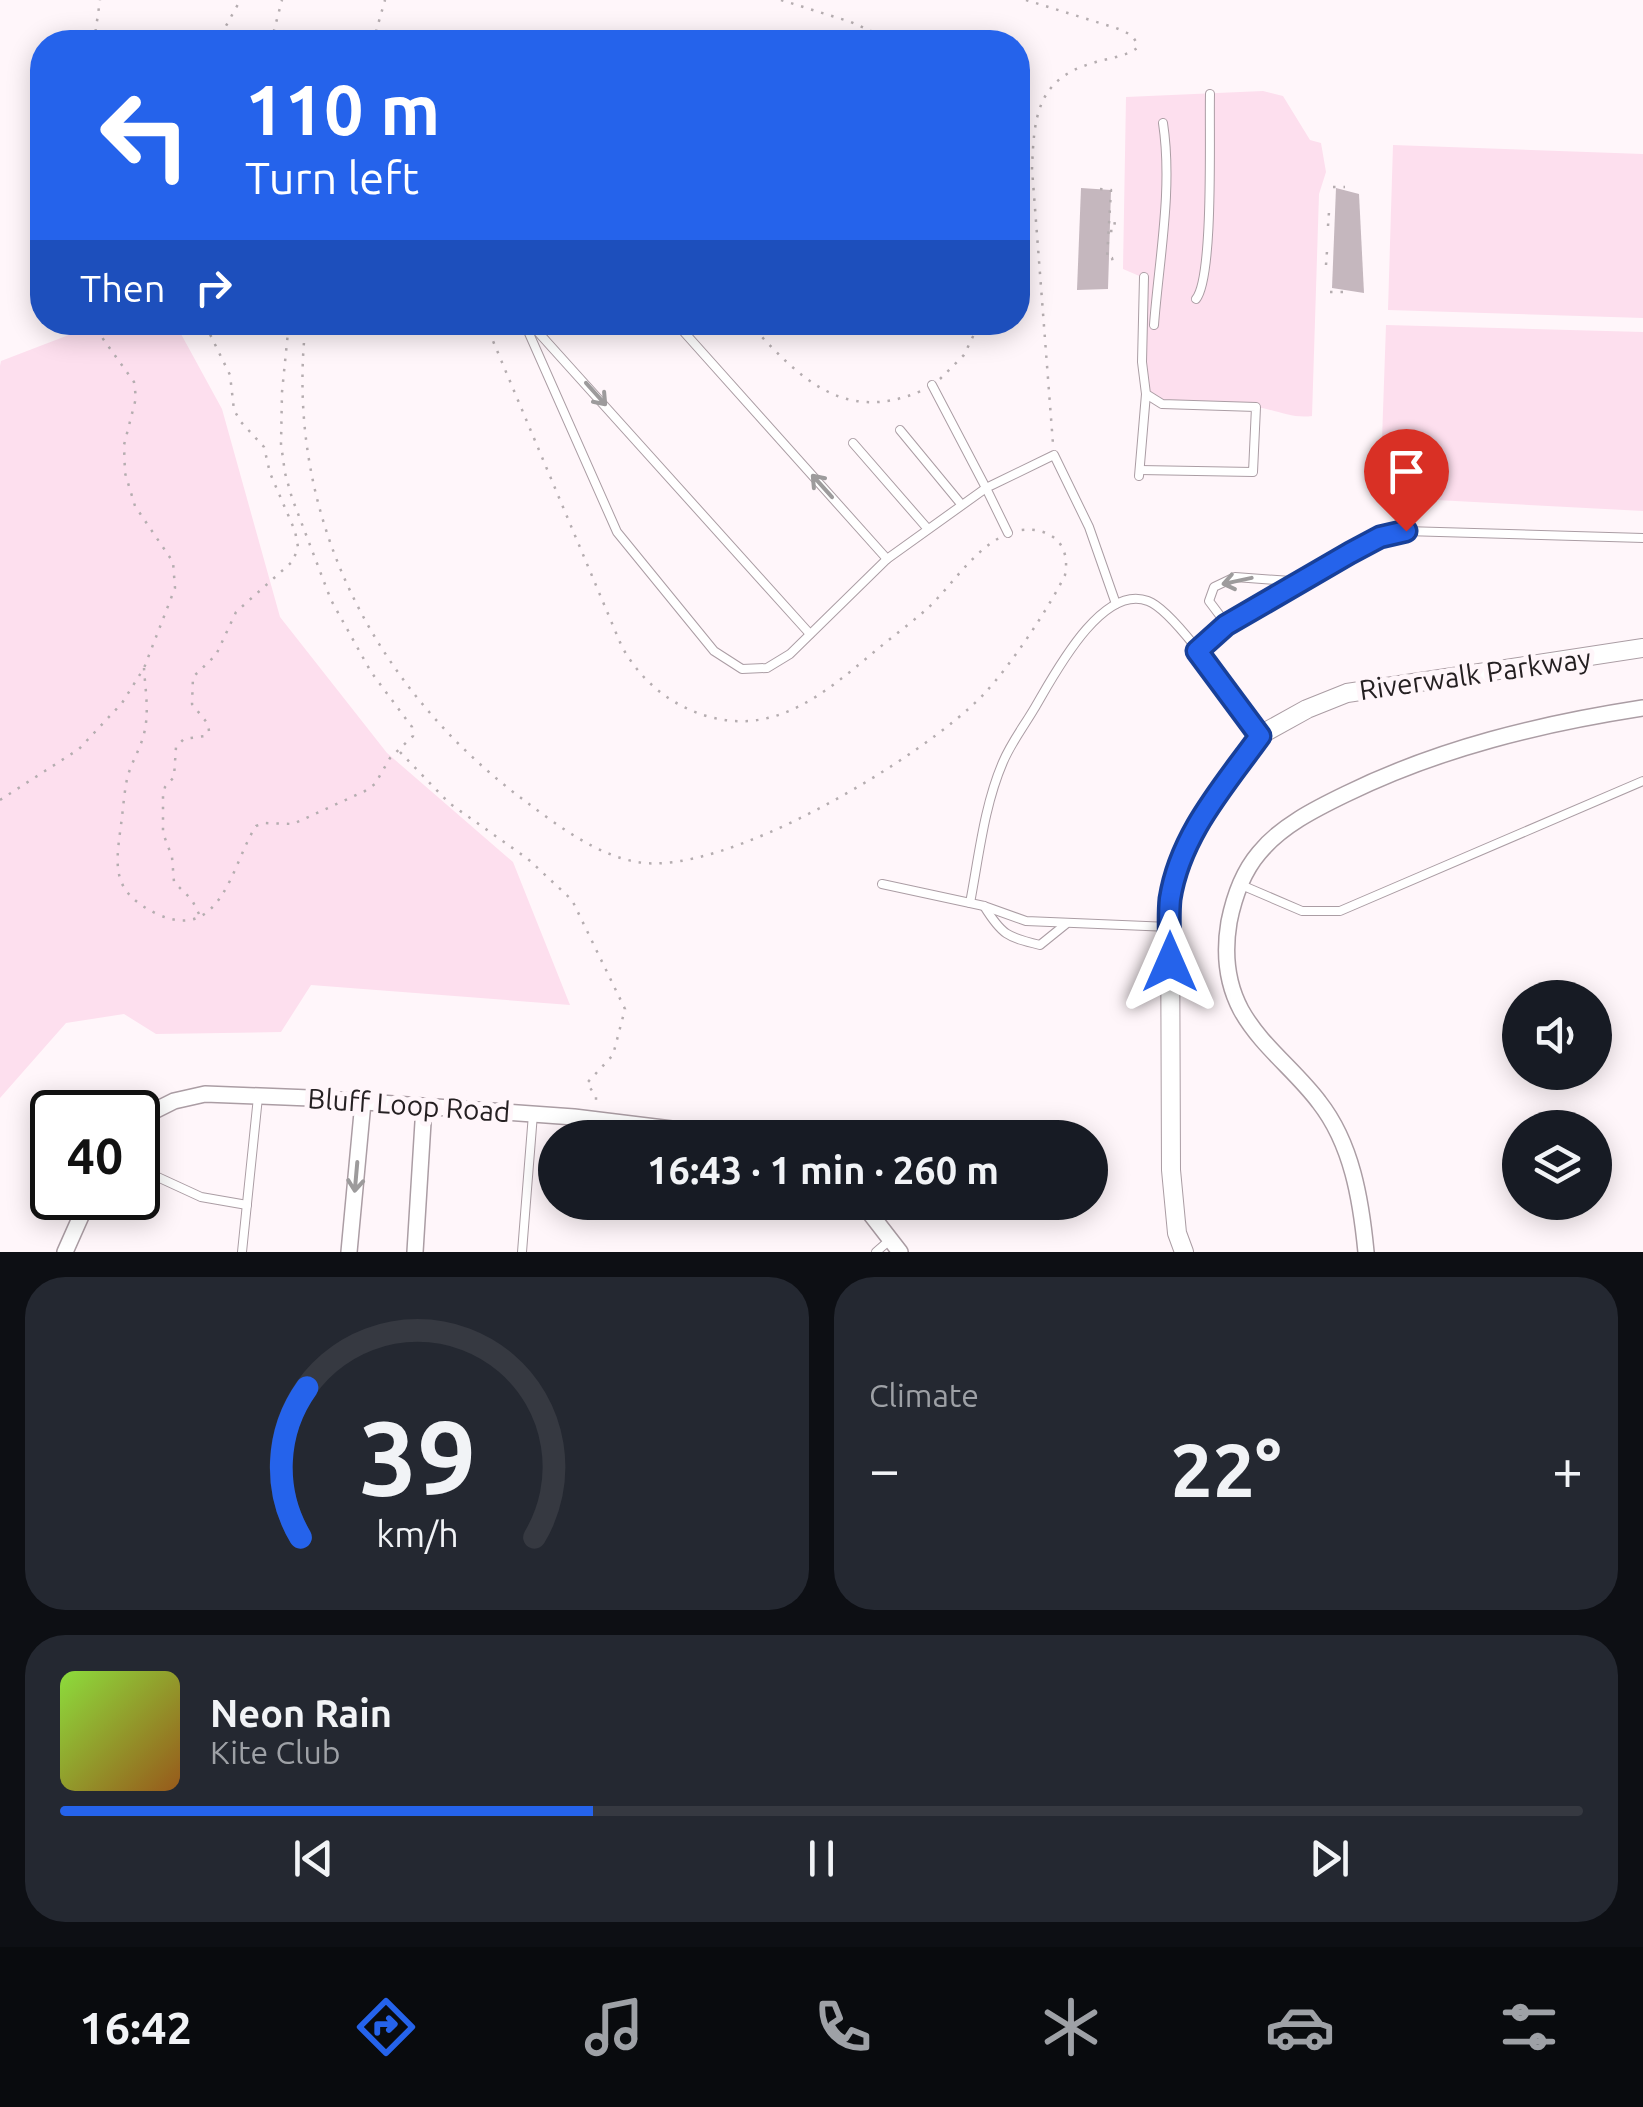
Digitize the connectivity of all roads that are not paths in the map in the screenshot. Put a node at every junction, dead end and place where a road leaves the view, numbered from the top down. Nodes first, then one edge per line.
1 (1210, 94) dead end
2 (1163, 123) dead end
3 (1144, 277) dead end
4 (1196, 300) dead end
5 (1143, 324) junction
6 (533, 335) edge
7 (539, 335) edge
8 (687, 335) edge
9 (932, 385) road end
10 (1146, 394) junction
11 (900, 430) dead end
12 (853, 443) dead end
13 (986, 488) junction
14 (961, 504) junction
15 (927, 528) junction
16 (1008, 534) road end
17 (1643, 538) edge
18 (887, 559) junction
19 (1305, 582) junction
20 (1116, 604) junction
21 (1226, 625) junction
22 (810, 634) junction
23 (1643, 648) edge
24 (1197, 651) junction
25 (1643, 708) edge
26 (1260, 736) junction
27 (1643, 781) edge
28 (882, 884) dead end
29 (1239, 884) junction
30 (970, 903) junction
31 (984, 906) junction
32 (1066, 923) junction
33 (1170, 927) junction
34 (258, 1096) junction
35 (363, 1102) junction
36 (424, 1106) junction
37 (160, 1108) edge
38 (533, 1114) junction
39 (594, 1120) edge
40 (160, 1178) edge
41 (247, 1205) junction
42 (79, 1220) edge
43 (875, 1220) edge
44 (896, 1246) edge
45 (65, 1252) edge
46 (242, 1252) edge
47 (349, 1252) edge
48 (415, 1252) edge
49 (522, 1252) edge
50 (876, 1252) edge
51 (1184, 1252) edge
52 (1366, 1252) edge

1 - 4 lane
2 - 5 lane
3 - 5 lane
5 - 10 lane
6 - 22 lane
7 -> 22 lane
18 -> 8 lane
9 - 13 lane
10 - 10 lane
11 - 14 lane
12 - 15 lane
13 - 14 lane
13 - 16 lane
13 - 20 lane
14 - 15 lane
15 - 18 lane
17 - 19 lane
18 - 22 lane
19 - 21 lane
19 -> 21 lane
20 - 24 lane
20 - 30 lane
21 - 24 lane
23 - 26 street, Riverwalk Parkway
24 - 26 lane
25 - 29 street
26 - 33 street, Riverwalk Parkway
27 - 29 lane
28 - 30 lane
29 - 52 street
30 - 31 lane
31 - 32 lane
31 - 32 lane
32 - 33 lane
33 - 51 street, Riverwalk Parkway
34 - 35 street, Bluff Loop Road
34 - 37 street, Bluff Loop Road
34 - 41 lane
35 - 36 street, Bluff Loop Road
35 -> 47 street
36 - 38 street, Bluff Loop Road
36 - 48 street
38 - 39 street, Bluff Loop Road
38 - 49 lane
40 - 41 lane
41 - 46 lane
42 - 45 street
43 - 44 street
44 - 50 lane

